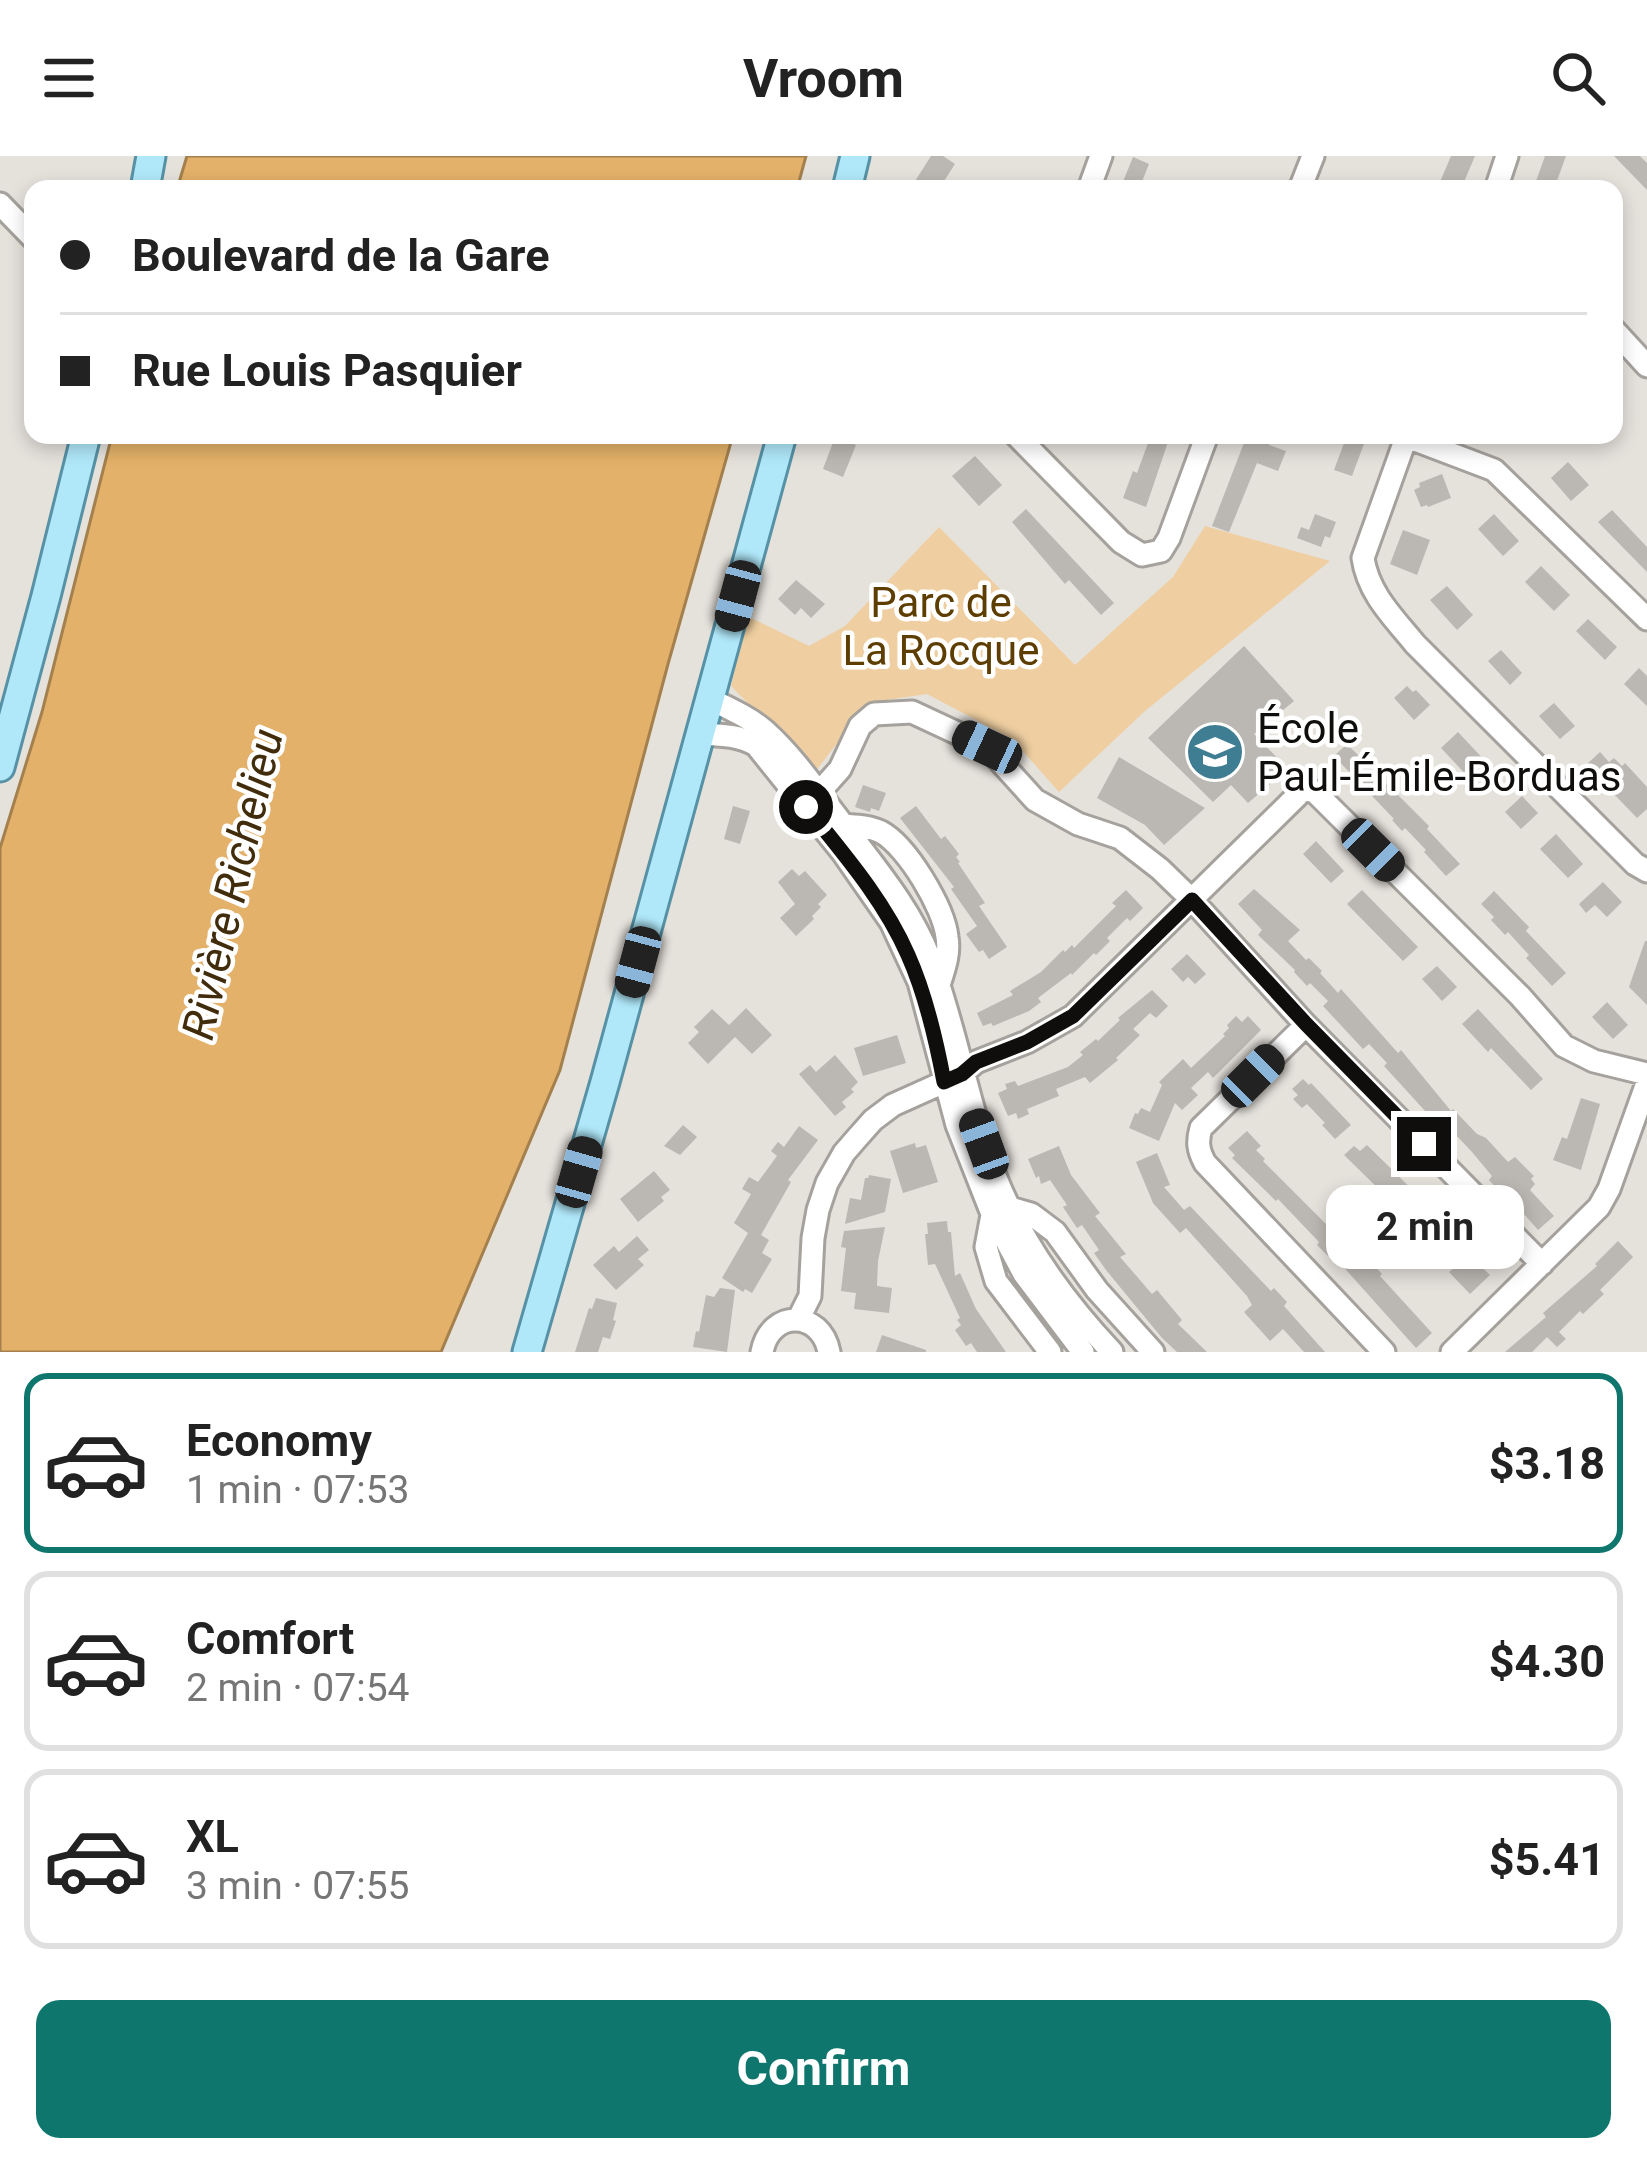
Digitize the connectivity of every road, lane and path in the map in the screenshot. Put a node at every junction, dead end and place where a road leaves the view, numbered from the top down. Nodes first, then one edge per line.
1 (0, 204) edge
2 (24, 229) edge
3 (1623, 340) edge
4 (1647, 366) edge
5 (84, 444) edge
6 (780, 444) edge
7 (1025, 444) edge
8 (1205, 444) edge
9 (1404, 444) edge
10 (1427, 444) edge
11 (1647, 620) edge
12 (710, 699) junction
13 (700, 734) junction
14 (0, 767) edge
15 (813, 800) junction
16 (1647, 871) edge
17 (1192, 900) junction
18 (1306, 1024) junction
19 (953, 1078) junction
20 (1647, 1078) edge
21 (1001, 1211) junction
22 (1542, 1264) junction
23 (798, 1320) junction
24 (527, 1352) edge
25 (762, 1352) edge
26 (829, 1352) edge
27 (1050, 1352) edge
28 (1083, 1352) edge
29 (1112, 1352) edge
30 (1153, 1352) edge
31 (1384, 1352) edge
32 (1452, 1352) edge

1 - 2 street
3 - 4 street
5 - 14 main road
6 - 12 main road
7 - 8 street
9 - 16 street
10 - 11 street
12 - 13 main road
12 - 15 street
13 - 15 street
13 - 24 main road
15 - 17 street
15 - 19 street
15 - 19 street
17 - 18 street
17 - 19 street
17 - 20 street
18 - 22 street
18 - 31 street
19 - 21 street
19 - 23 street
20 - 22 street
21 - 27 street
21 - 28 street
21 - 29 street
21 - 30 street
22 - 32 street
23 - 25 street
23 - 26 street

